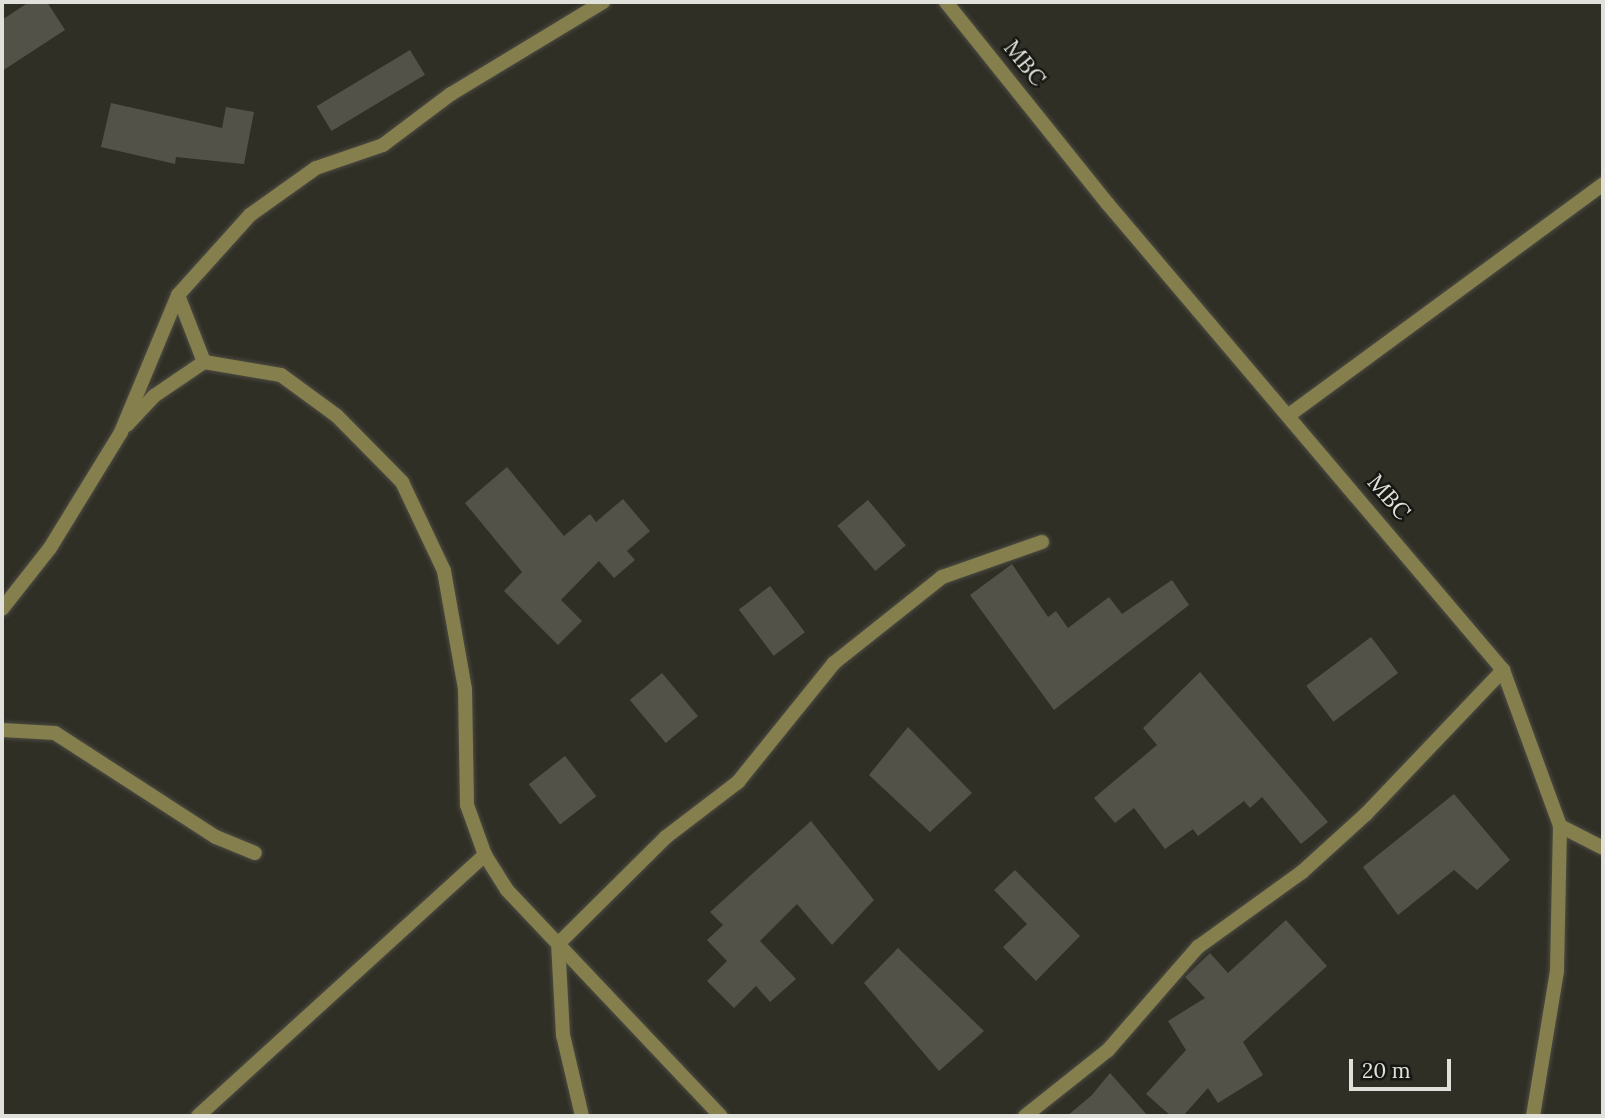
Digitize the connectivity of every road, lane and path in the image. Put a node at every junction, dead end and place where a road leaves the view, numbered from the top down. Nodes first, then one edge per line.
1 (603, 2) edge
2 (946, 2) edge
3 (1603, 184) edge
4 (178, 295) junction
5 (204, 362) junction
6 (1289, 415) junction
7 (121, 432) junction
8 (1042, 542) dead end
9 (2, 610) edge
10 (1503, 670) junction
11 (2, 730) edge
12 (1560, 826) junction
13 (1603, 848) edge
14 (255, 853) dead end
15 (485, 855) junction
16 (558, 944) junction
17 (198, 1116) edge
18 (582, 1116) edge
19 (721, 1116) edge
20 (1025, 1116) edge
21 (1533, 1116) edge

1 - 4 street
2 - 6 street, MBC
3 - 6 street
4 - 5 street
4 - 7 street
5 - 7 street
5 - 15 street
6 - 10 street, MBC
7 - 9 street
8 - 16 street
10 - 12 street, MBC
10 - 20 street
11 - 14 street
12 - 13 street
12 - 21 street, MBC
15 - 16 street
15 - 17 street
16 - 18 street
16 - 19 street

